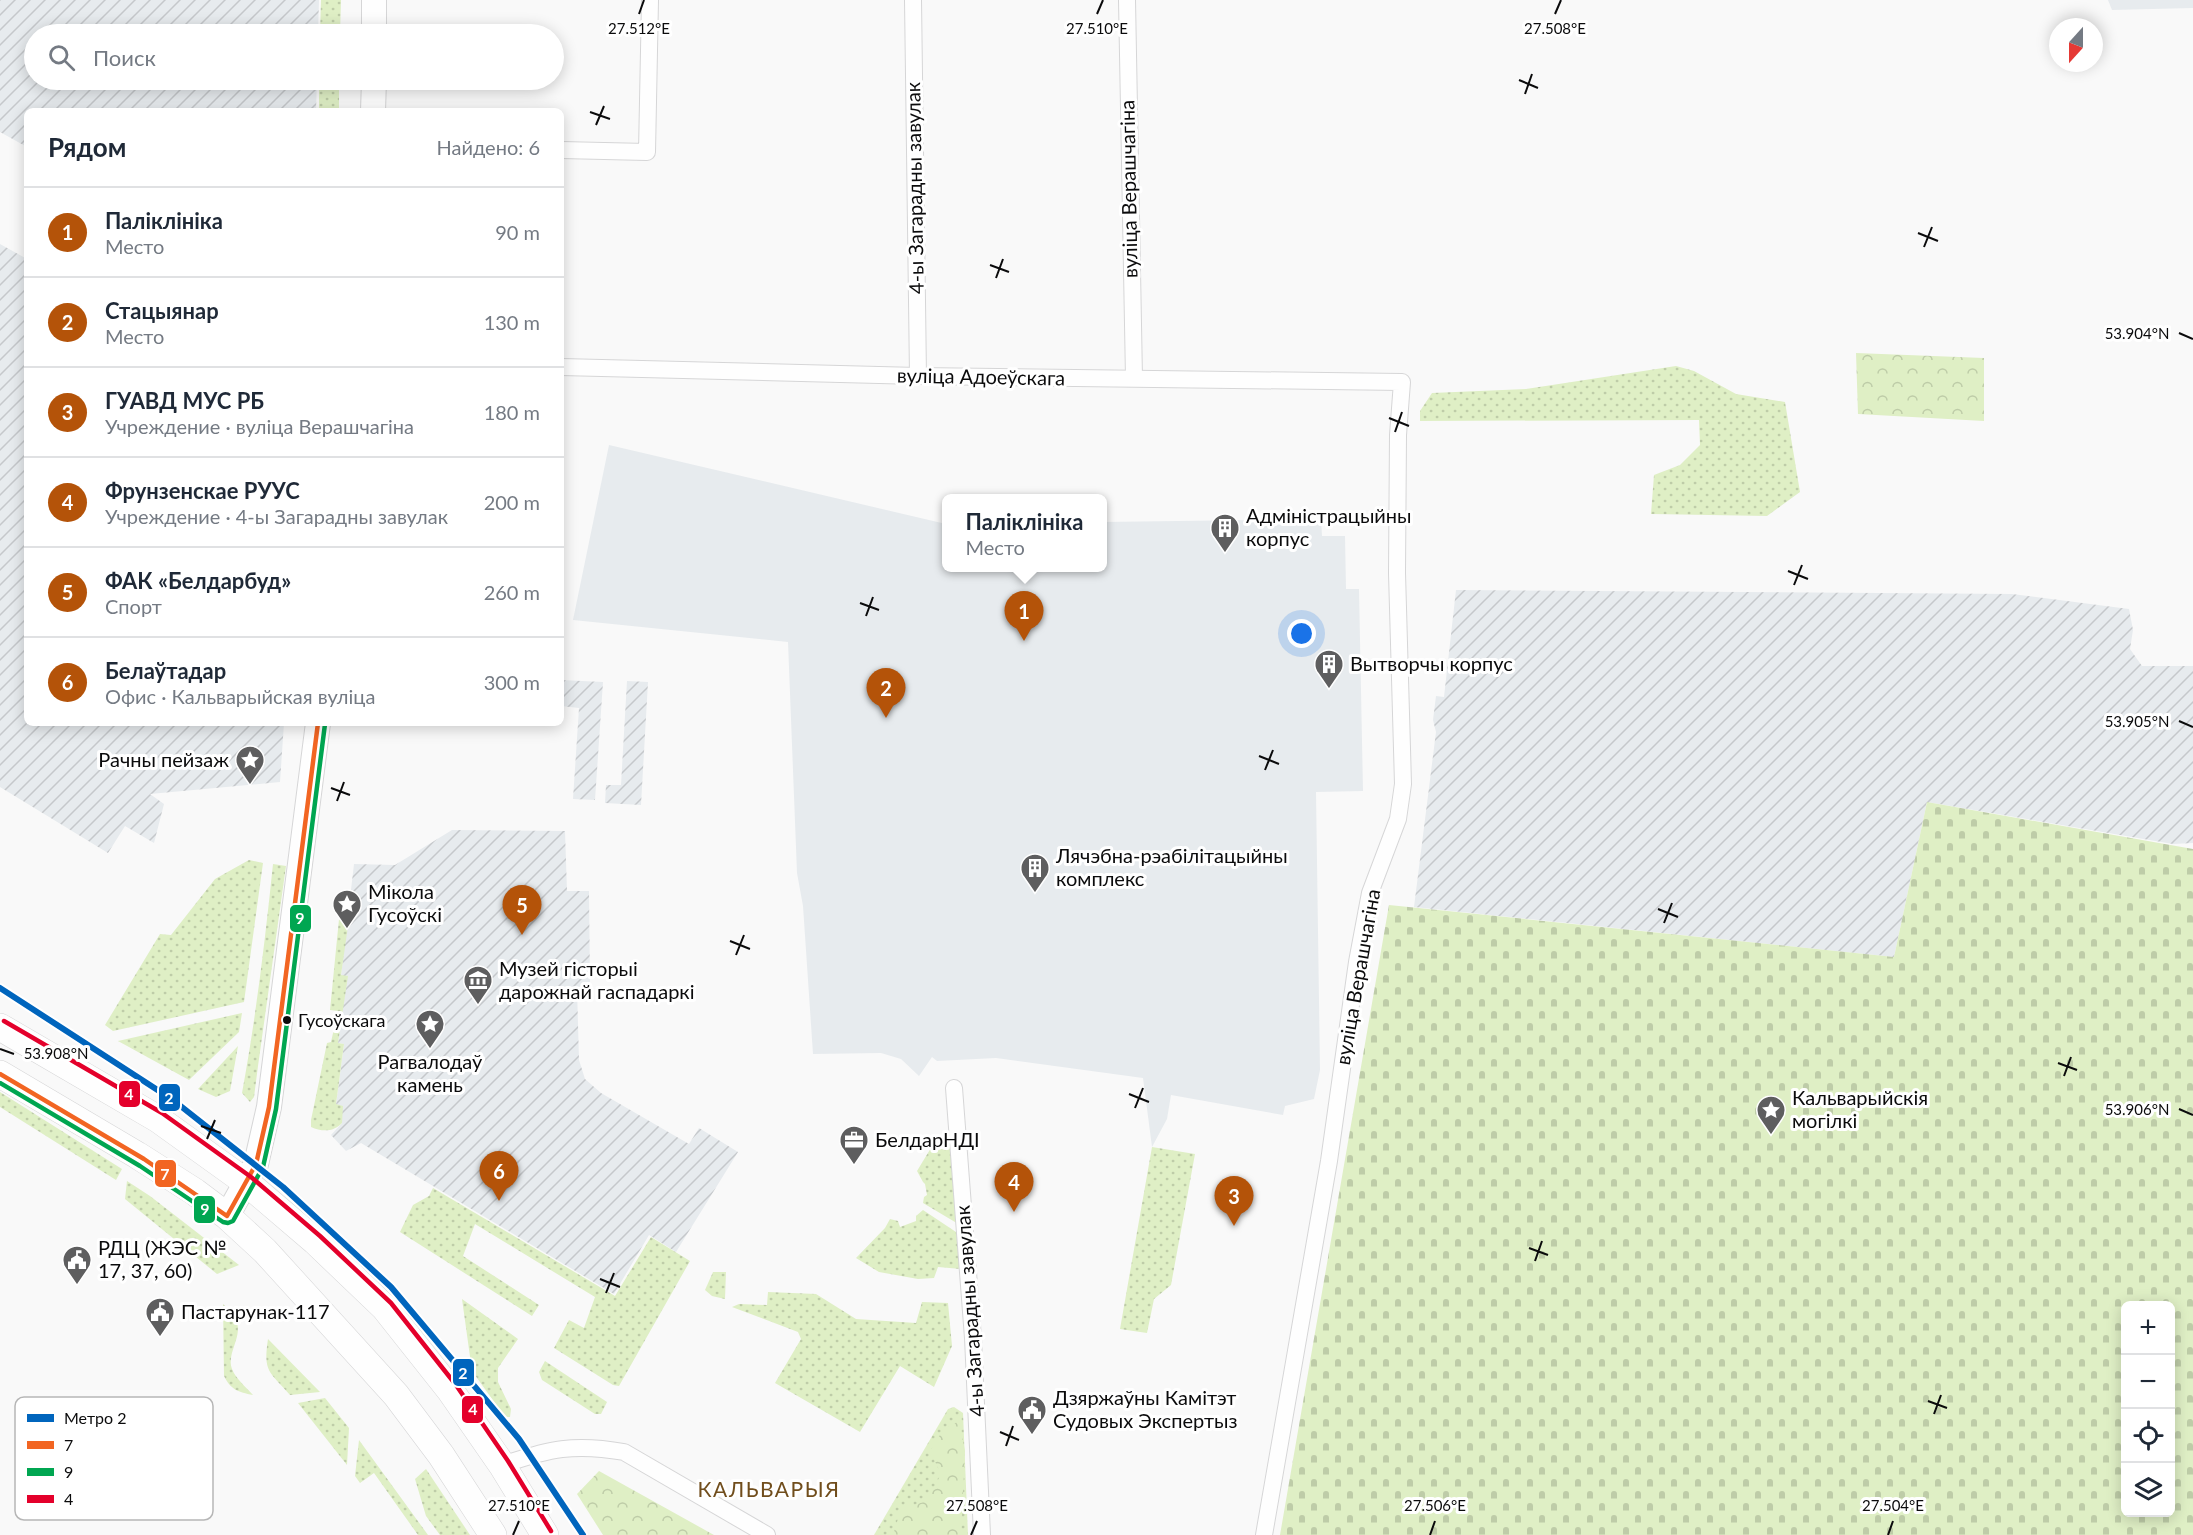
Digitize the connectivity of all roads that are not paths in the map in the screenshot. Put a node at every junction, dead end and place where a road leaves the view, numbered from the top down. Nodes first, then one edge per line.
1 (374, 0) edge
2 (650, 0) edge
3 (913, 0) edge
4 (1127, 0) edge
5 (374, 24) edge
6 (374, 90) edge
7 (373, 108) edge
8 (564, 150) edge
9 (564, 367) edge
10 (918, 376) junction
11 (1134, 378) junction
12 (1402, 382) joint
13 (318, 726) edge
14 (0, 1027) edge
15 (0, 1074) edge
16 (954, 1088) dead end
17 (247, 1183) junction
18 (227, 1216) junction
19 (502, 1465) junction
20 (466, 1493) junction
21 (493, 1535) edge
22 (545, 1535) edge
23 (767, 1535) edge
24 (982, 1535) edge
25 (1264, 1535) edge

1 - 5 main road
2 - 8 street
3 - 10 street, 4-ы Загарадны завулак
4 - 11 street, вуліца Верашчагіна
6 - 7 main road
9 - 10 street, вуліца Адоеўскага
10 - 11 street, вуліца Адоеўскага
11 - 12 street, вуліца Адоеўскага
12 - 25 street, вуліца Верашчагіна
13 - 17 main road
14 - 17 main road
15 - 18 main road
16 - 24 street, 4-ы Загарадны завулак
17 - 18 main road
17 - 19 main road
18 - 20 main road
19 - 20 main road
19 - 22 main road
19 - 23 street
20 - 21 main road

